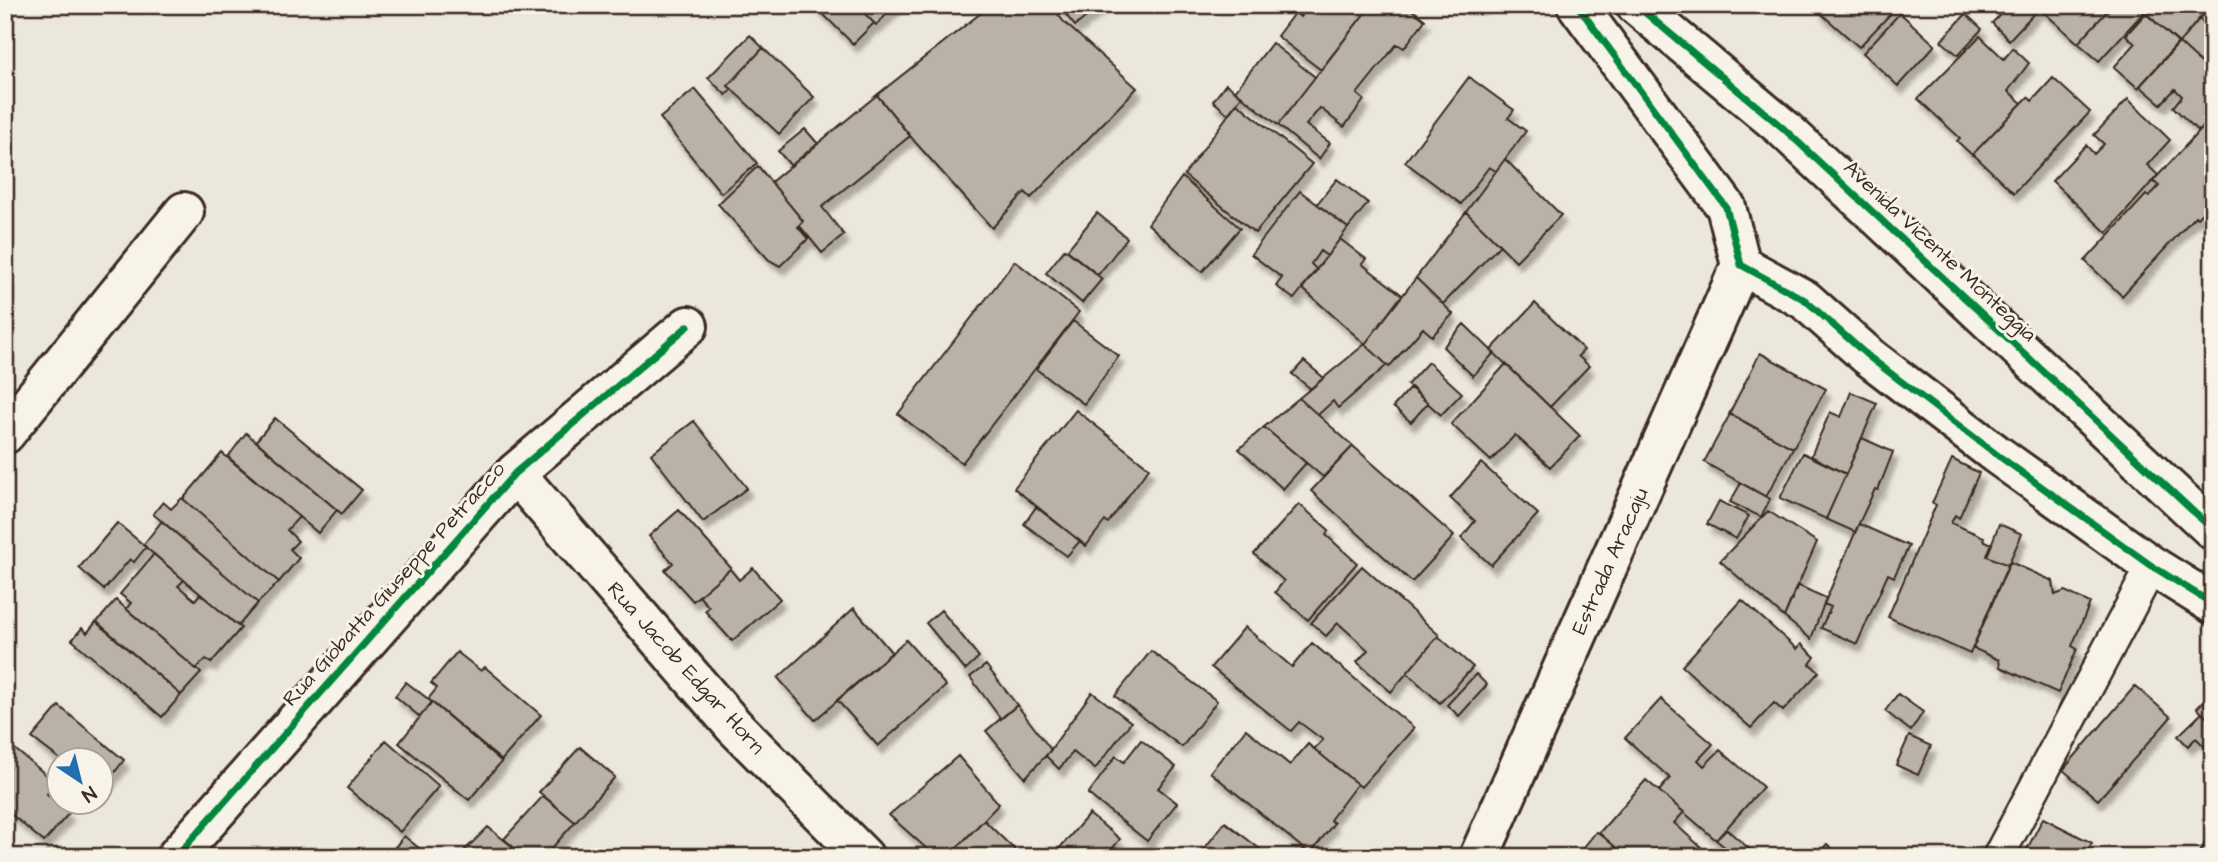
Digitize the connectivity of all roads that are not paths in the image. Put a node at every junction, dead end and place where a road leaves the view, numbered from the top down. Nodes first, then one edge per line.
1 (1577, 5) edge
2 (1636, 5) edge
3 (184, 212) dead end
4 (1741, 265) junction
5 (688, 326) dead end
6 (5, 433) edge
7 (515, 473) junction
8 (2213, 530) edge
9 (2152, 566) junction
10 (2213, 604) edge
11 (176, 857) edge
12 (864, 857) edge
13 (1479, 857) edge
14 (1998, 857) edge

1 - 4 street
2 - 8 street, Avenida Vicente Monteggia
3 - 6 street
4 - 9 street
4 - 13 street, Estrada Aracaju
5 - 7 street, Rua Giobatta Giuseppe Petracco
7 - 11 street, Rua Giobatta Giuseppe Petracco
7 - 12 street, Rua Jacob Edgar Horn
9 - 10 street
9 - 14 lane

